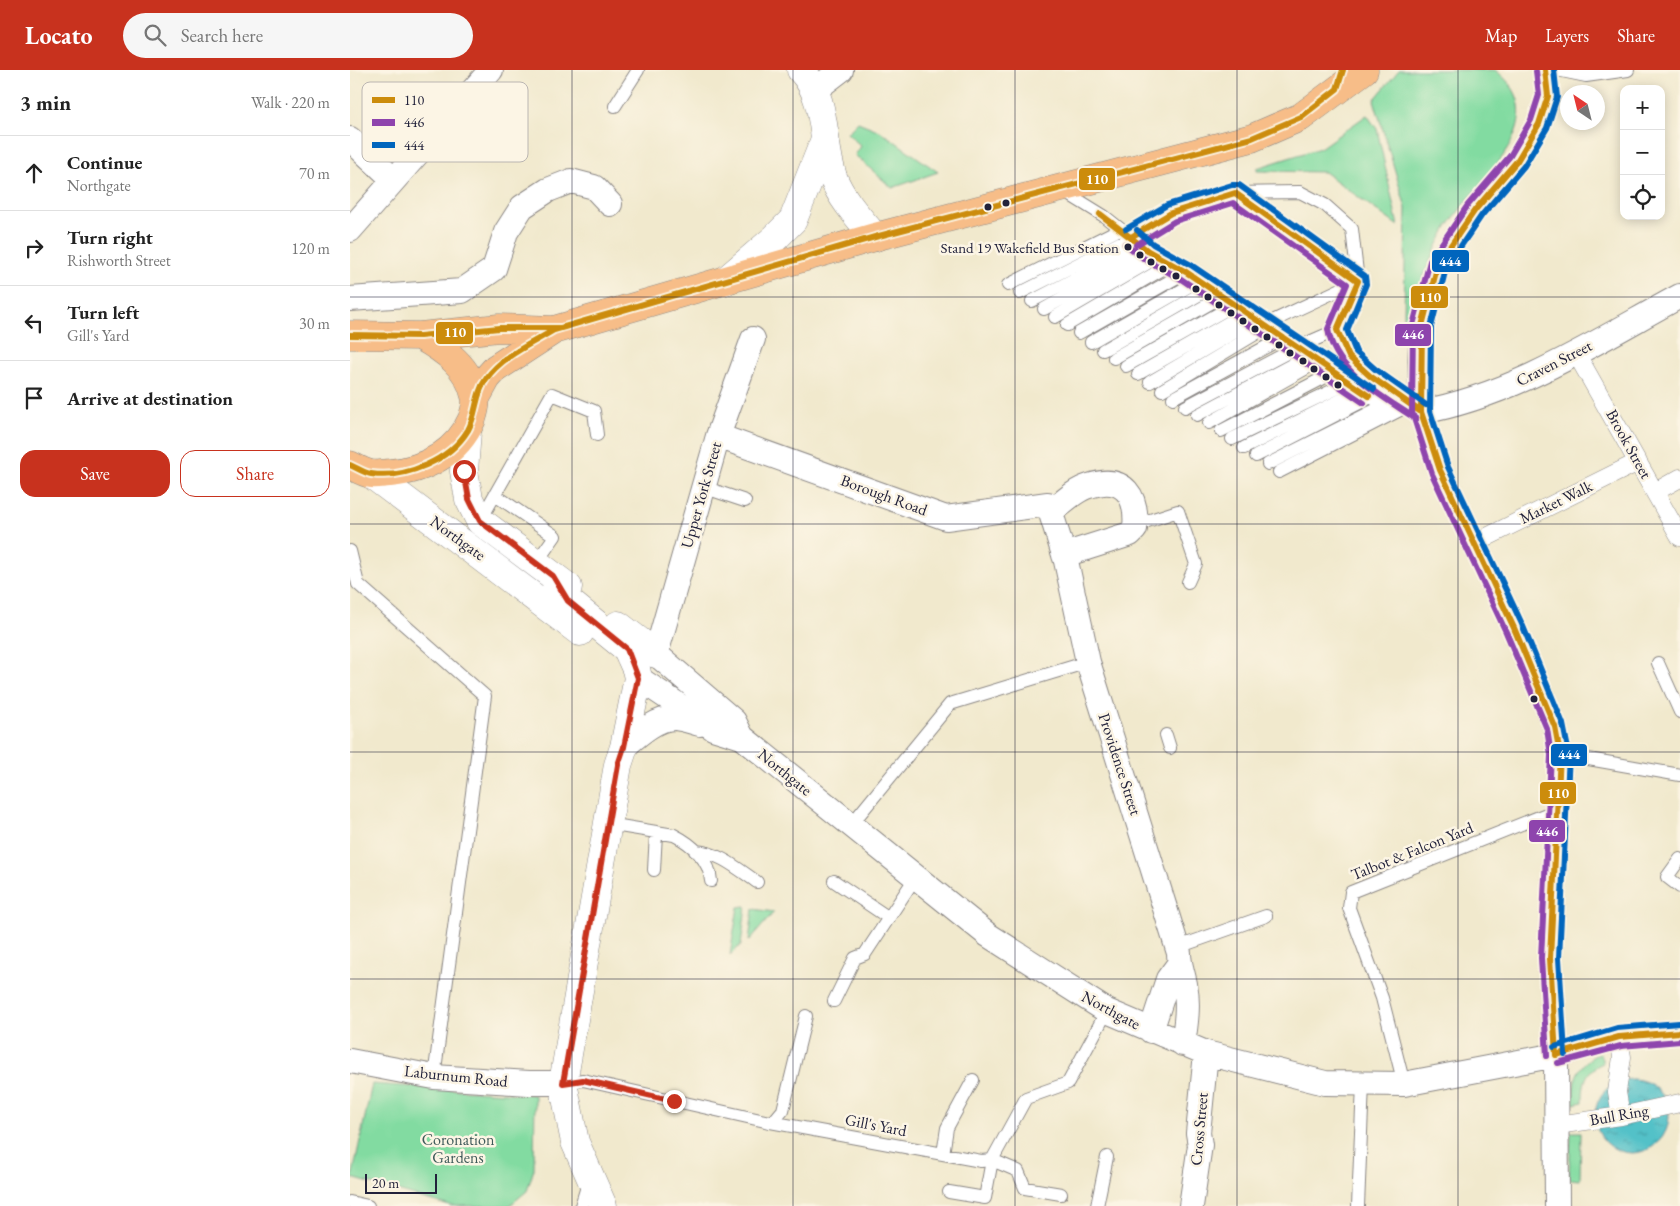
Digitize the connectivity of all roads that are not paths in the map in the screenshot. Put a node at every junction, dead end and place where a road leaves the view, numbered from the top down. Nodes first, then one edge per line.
1 (491, 70) edge
2 (638, 70) edge
3 (841, 70) edge
4 (1364, 70) edge
5 (1546, 70) edge
6 (1557, 70) edge
7 (1628, 70) edge
8 (808, 80) edge
9 (1340, 80) edge
10 (480, 82) edge
11 (615, 106) dead end
12 (350, 139) edge
13 (825, 139) junction
14 (362, 150) edge
15 (375, 162) edge
16 (410, 162) edge
17 (394, 180) junction
18 (1061, 189) junction
19 (1234, 193) junction
20 (610, 204) dead end
21 (1120, 228) junction
22 (350, 230) edge
23 (875, 237) junction
24 (1144, 248) junction
25 (1171, 264) junction
26 (1186, 272) junction
27 (725, 281) junction
28 (1198, 281) junction
29 (1358, 281) junction
30 (1008, 285) dead end
31 (1210, 289) junction
32 (1020, 293) dead end
33 (1680, 296) edge
34 (1221, 297) junction
35 (350, 299) edge
36 (1032, 301) dead end
37 (1234, 305) junction
38 (1044, 309) dead end
39 (1055, 317) dead end
40 (1258, 321) junction
41 (1067, 326) dead end
42 (554, 330) junction
43 (1338, 330) junction
44 (1079, 334) dead end
45 (420, 336) junction
46 (1284, 338) junction
47 (355, 339) edge
48 (753, 339) dead end
49 (1091, 342) dead end
50 (1298, 347) junction
51 (1102, 350) dead end
52 (1576, 353) junction
53 (1114, 358) dead end
54 (1315, 358) junction
55 (1126, 366) dead end
56 (1335, 372) junction
57 (1138, 374) dead end
58 (1150, 382) dead end
59 (1350, 382) junction
60 (1162, 390) dead end
61 (1366, 393) junction
62 (476, 398) junction
63 (1173, 398) dead end
64 (1387, 404) junction
65 (1185, 407) dead end
66 (1412, 410) junction
67 (1197, 415) dead end
68 (1209, 423) dead end
69 (467, 431) junction
70 (1221, 431) dead end
71 (597, 435) dead end
72 (718, 436) junction
73 (1232, 439) dead end
74 (1244, 448) dead end
75 (1256, 456) dead end
76 (1638, 462) junction
77 (1268, 464) dead end
78 (361, 470) edge
79 (1279, 472) dead end
80 (1680, 478) edge
81 (703, 487) junction
82 (1655, 492) junction
83 (495, 494) junction
84 (745, 501) dead end
85 (1050, 512) junction
86 (480, 521) junction
87 (1135, 525) junction
88 (1680, 537) edge
89 (1475, 543) junction
90 (350, 551) edge
91 (1065, 558) junction
92 (545, 570) junction
93 (1188, 582) dead end
94 (656, 654) junction
95 (1088, 662) junction
96 (1658, 663) dead end
97 (638, 678) junction
98 (1680, 712) edge
99 (713, 728) junction
100 (1166, 735) dead end
101 (742, 737) junction
102 (624, 747) junction
103 (1170, 748) dead end
104 (1560, 754) junction
105 (1680, 775) edge
106 (1559, 808) junction
107 (608, 824) junction
108 (850, 826) junction
109 (656, 832) junction
110 (695, 851) junction
111 (1680, 859) edge
112 (654, 870) dead end
113 (915, 878) junction
114 (711, 881) dead end
115 (834, 881) dead end
116 (757, 882) dead end
117 (1680, 886) edge
118 (1266, 916) dead end
119 (889, 918) junction
120 (1178, 956) junction
121 (834, 1001) dead end
122 (1107, 1011) junction
123 (806, 1016) dead end
124 (1151, 1031) junction
125 (1680, 1032) edge
126 (1619, 1037) junction
127 (1183, 1044) junction
128 (1206, 1053) junction
129 (1556, 1055) junction
130 (350, 1061) edge
131 (434, 1077) junction
132 (973, 1080) dead end
133 (563, 1083) junction
134 (1363, 1084) junction
135 (1404, 1084) junction
136 (1680, 1103) edge
137 (1621, 1116) junction
138 (773, 1122) junction
139 (1557, 1125) junction
140 (943, 1154) junction
141 (1107, 1157) dead end
142 (992, 1160) junction
143 (590, 1178) junction
144 (949, 1192) dead end
145 (1061, 1194) dead end
146 (350, 1202) edge
147 (368, 1206) edge
148 (581, 1206) edge
149 (603, 1206) edge
150 (1097, 1206) edge
151 (1191, 1206) edge
152 (1358, 1206) edge
153 (1557, 1206) edge

1 - 10 street
2 - 11 lane
3 - 8 street
4 - 9 highway
5 - 66 street
6 - 7 lane
8 - 13 street
9 - 18 highway
12 - 14 street
13 - 23 street
13 - 27 street
15 - 17 street
16 - 17 street
17 - 22 street
18 - 21 lane
18 - 23 highway
19 - 24 lane
19 - 29 lane
19 - 29 lane
20 - 35 street
21 - 24 lane
21 - 30 lane
23 - 27 highway
24 - 25 lane
24 - 32 lane
24 - 36 lane
24 - 38 lane
24 - 39 lane
25 - 26 lane
25 - 41 lane
26 - 28 lane
26 - 44 lane
27 - 42 highway
28 - 31 lane
28 - 49 lane
29 - 40 lane
29 - 43 lane
31 - 34 lane
31 - 51 lane
33 - 52 street, Craven Street
34 - 37 lane
34 - 53 lane
37 - 40 lane
37 - 55 lane
40 - 46 lane
40 - 57 lane
40 - 58 lane
40 - 60 lane
42 - 45 highway
42 - 62 highway
43 - 50 lane
43 - 66 lane
45 - 47 highway
45 - 62 highway
46 - 50 lane
46 - 63 lane
48 - 72 street, Upper York Street
50 - 54 lane
50 - 65 lane
52 - 66 street, Craven Street
52 - 76 street, Brook Street
54 - 56 lane
54 - 67 lane
54 - 68 lane
56 - 59 lane
56 - 70 lane
59 - 61 lane
59 - 73 lane
61 - 64 lane
61 - 74 lane
61 - 75 lane
62 - 69 highway
64 - 66 lane
64 - 77 lane
66 - 79 lane
66 - 89 street
69 - 78 highway
69 - 86 street, Northgate
71 - 83 lane
72 - 81 street, Upper York Street
72 - 85 street, Borough Road
76 - 82 street, Brook Street
76 - 89 street, Market Walk
78 - 97 street, Northgate
80 - 82 street
81 - 84 lane
81 - 94 street, Upper York Street
82 - 88 street, Brook Street
83 - 86 lane
83 - 92 lane
85 - 87 street
85 - 91 street
86 - 92 street, Northgate
87 - 91 street
87 - 93 lane
89 - 104 street
90 - 131 lane
91 - 95 street, Providence Street
92 - 94 street, Northgate
92 - 97 street, Northgate
94 - 101 street, Northgate
95 - 108 lane
95 - 120 street, Providence Street
96 - 98 lane
97 - 99 street, Northgate
97 - 102 street
99 - 101 street, Northgate
99 - 102 street
100 - 103 lane
101 - 108 street, Northgate
102 - 107 street
104 - 105 lane
104 - 106 street
106 - 129 street
106 - 135 lane, Talbot & Falcon Yard
107 - 109 lane
107 - 133 street
108 - 113 street, Northgate
109 - 110 lane
109 - 112 lane
110 - 114 lane
110 - 116 lane
111 - 117 lane
113 - 119 lane
113 - 122 street, Northgate
115 - 119 lane
118 - 120 lane
119 - 121 lane
120 - 124 street
120 - 127 street, Providence Street
122 - 124 street, Northgate
122 - 142 lane
123 - 138 lane
124 - 127 street, Northgate
125 - 126 street, Northgate
126 - 129 street, Northgate
126 - 137 street
127 - 128 street, Northgate
128 - 134 street, Northgate
128 - 151 street, Cross Street
129 - 135 street, Northgate
129 - 139 street
130 - 131 street, Laburnum Road
131 - 133 street, Laburnum Road
132 - 140 lane
133 - 138 lane, Gill's Yard
133 - 143 street
134 - 135 street, Northgate
134 - 152 lane
136 - 137 street, Bull Ring
137 - 139 street, Bull Ring
138 - 140 lane, Gill's Yard
139 - 153 street
140 - 142 lane, Gill's Yard
141 - 150 lane
142 - 144 lane
142 - 145 lane, Gill's Yard
143 - 148 lane
143 - 149 street
146 - 147 lane

